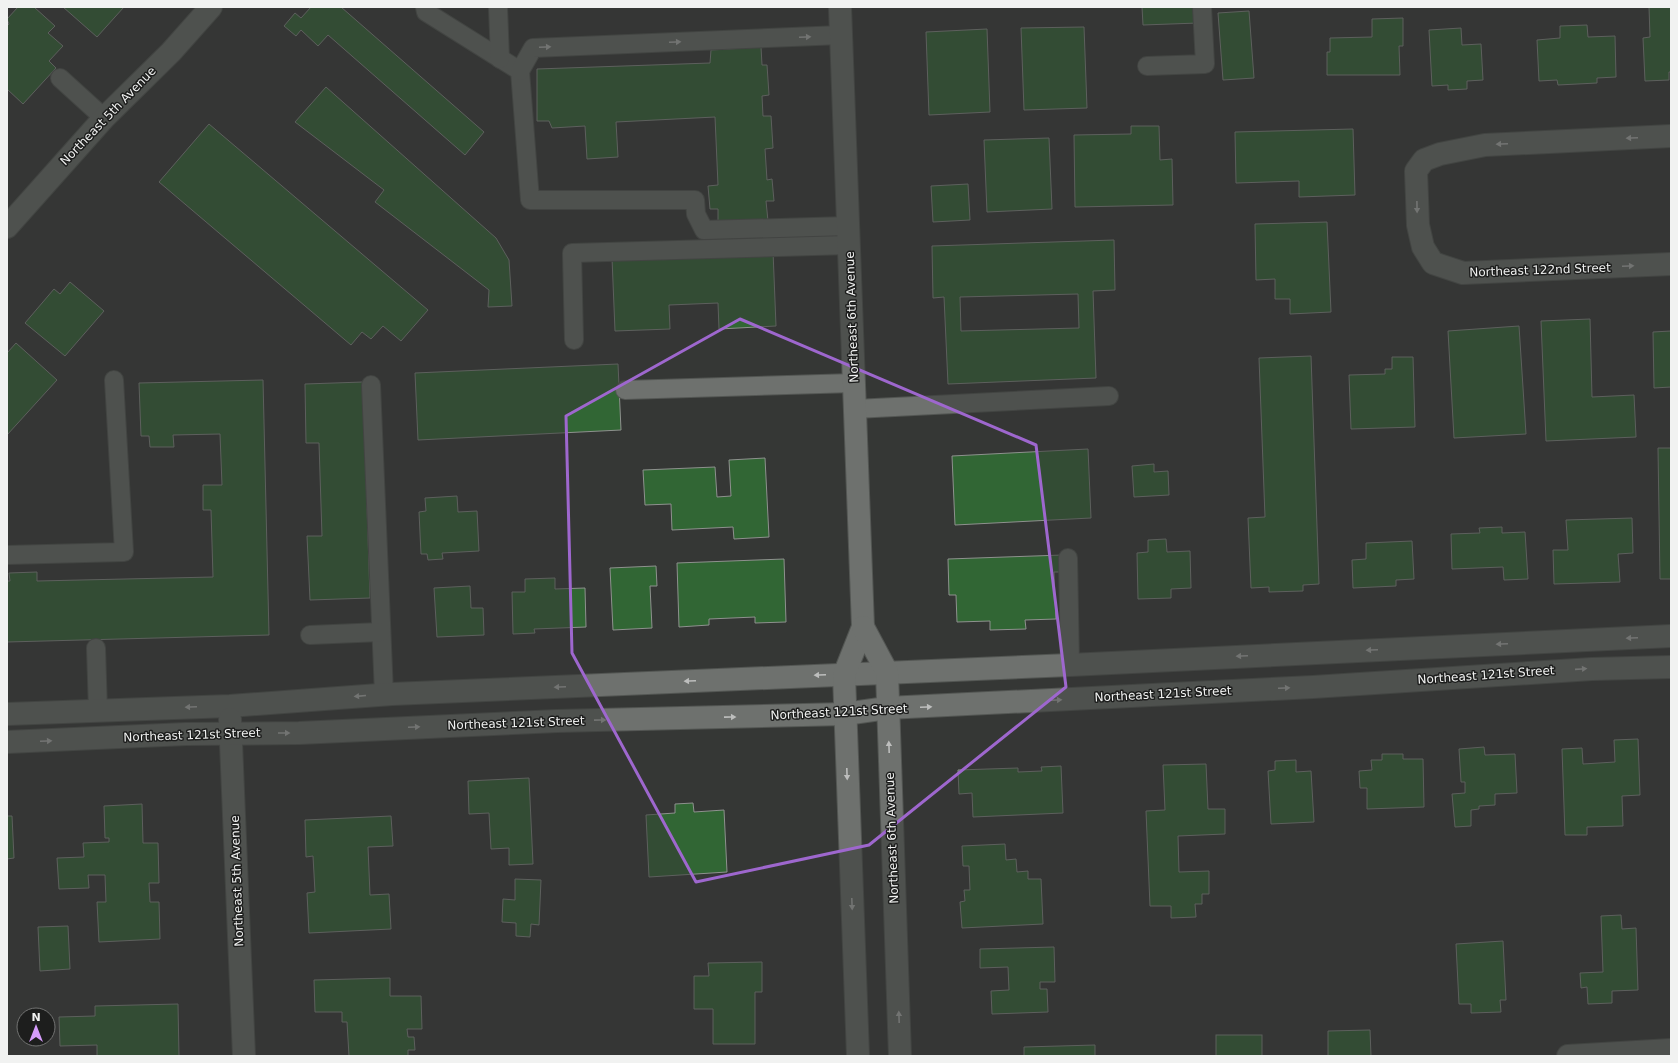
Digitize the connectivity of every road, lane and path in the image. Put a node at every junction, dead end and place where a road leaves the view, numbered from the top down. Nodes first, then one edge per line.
1 (210, 7) edge
2 (425, 7) edge
3 (498, 7) edge
4 (840, 7) edge
5 (1202, 7) edge
6 (841, 36) junction
7 (500, 59) junction
8 (1147, 66) dead end
9 (520, 71) junction
10 (60, 78) dead end
11 (104, 118) junction
12 (1671, 136) edge
13 (9, 220) edge
14 (849, 235) junction
15 (1671, 264) edge
16 (574, 340) dead end
17 (114, 380) dead end
18 (854, 382) junction
19 (371, 385) dead end
20 (625, 390) dead end
21 (1109, 396) dead end
22 (855, 409) junction
23 (7, 555) edge
24 (1068, 558) dead end
25 (863, 627) junction
26 (381, 632) junction
27 (310, 635) dead end
28 (1671, 636) edge
29 (96, 648) dead end
30 (1070, 664) junction
31 (1671, 667) edge
32 (887, 672) junction
33 (844, 675) junction
34 (384, 694) junction
35 (230, 706) junction
36 (887, 708) junction
37 (98, 712) junction
38 (7, 714) edge
39 (845, 714) junction
40 (231, 733) junction
41 (7, 742) edge
42 (1671, 1050) edge
43 (244, 1056) edge
44 (858, 1056) edge
45 (900, 1056) edge
46 (1568, 1056) edge

1 - 11 street, Northeast 5th Avenue
2 - 7 lane
3 - 7 lane
4 - 6 street, Northeast 6th Avenue
5 - 8 lane
9 -> 6 lane
6 - 14 street, Northeast 6th Avenue
7 - 9 lane
9 - 14 lane
10 - 11 lane
11 - 13 street, Northeast 5th Avenue
12 -> 15 street, Northeast 122nd Street
14 - 16 lane
14 - 18 street, Northeast 6th Avenue
17 - 23 lane
18 - 20 lane
18 - 22 street, Northeast 6th Avenue
19 - 26 lane
21 - 22 lane
22 - 25 street, Northeast 6th Avenue
24 - 30 lane
25 - 32 street, Northeast 6th Avenue
25 - 33 street, Northeast 6th Avenue
26 - 27 lane
26 - 34 lane
28 -> 30 street
29 - 37 lane
30 - 32 street
36 -> 31 street, Northeast 121st Street
32 - 33 street
32 - 36 street, Northeast 6th Avenue
33 -> 34 street
33 - 39 street, Northeast 6th Avenue
34 -> 35 street
35 -> 37 street
35 - 40 street, Northeast 5th Avenue
36 - 39 street, Northeast 121st Street
45 -> 36 street, Northeast 6th Avenue
37 - 38 street
40 -> 39 street, Northeast 121st Street
39 -> 44 street, Northeast 6th Avenue
41 -> 40 street, Northeast 121st Street
40 - 43 street, Northeast 5th Avenue
42 - 46 street

